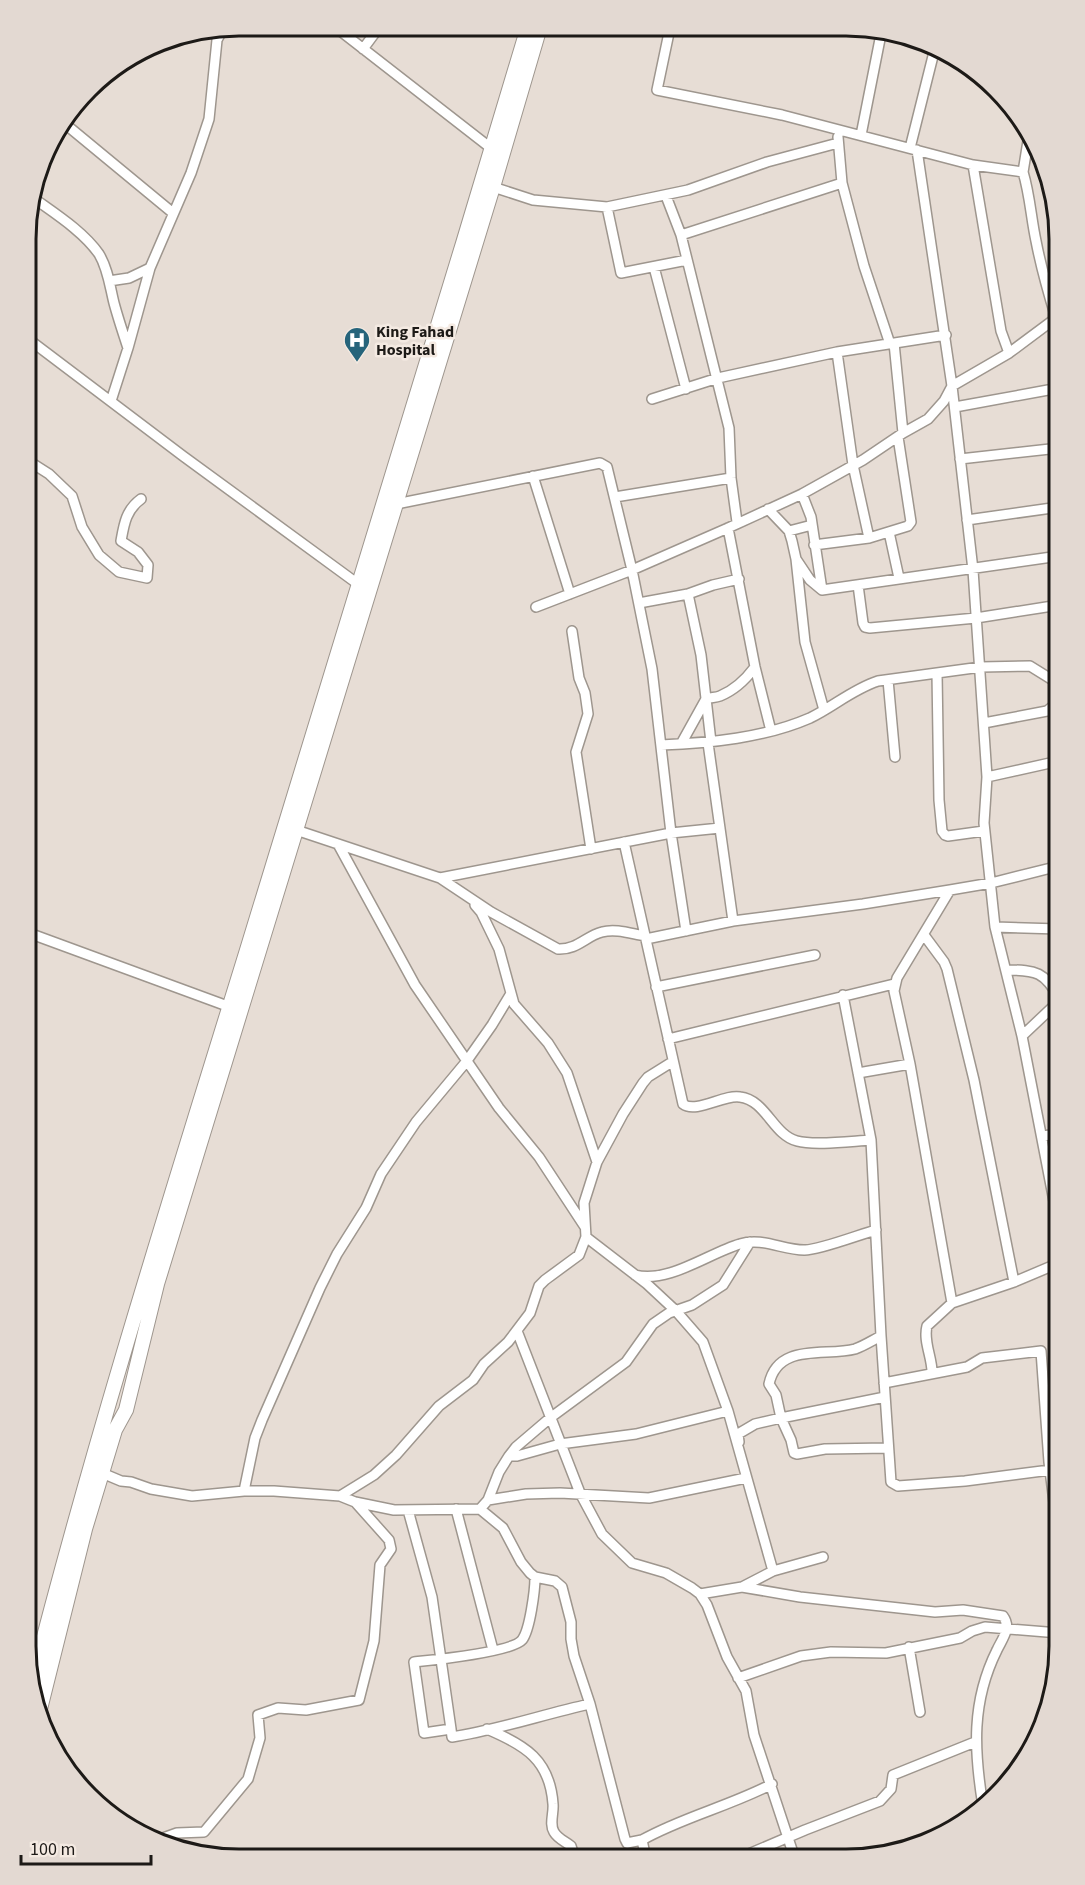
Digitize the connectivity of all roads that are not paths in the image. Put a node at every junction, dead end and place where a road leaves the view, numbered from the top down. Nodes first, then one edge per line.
1 (347, 36) edge
2 (373, 36) edge
3 (525, 36) edge
4 (537, 36) edge
5 (668, 36) edge
6 (219, 37) edge
7 (879, 39) edge
8 (363, 49) junction
9 (933, 56) edge
10 (69, 128) edge
11 (837, 129) junction
12 (861, 135) junction
13 (838, 143) junction
14 (1027, 147) edge
15 (492, 149) junction
16 (913, 149) junction
17 (973, 165) junction
18 (1023, 172) junction
19 (842, 183) junction
20 (493, 187) junction
21 (666, 196) junction
22 (40, 202) edge
23 (607, 207) junction
24 (173, 213) junction
25 (681, 235) junction
26 (687, 260) junction
27 (654, 267) junction
28 (150, 268) junction
29 (109, 281) junction
30 (1049, 294) edge
31 (1049, 321) edge
32 (946, 335) junction
33 (892, 344) junction
34 (36, 345) edge
35 (128, 348) junction
36 (837, 352) junction
37 (1009, 353) junction
38 (718, 378) junction
39 (952, 386) junction
40 (686, 389) junction
41 (1049, 390) edge
42 (652, 399) dead end
43 (111, 401) junction
44 (955, 407) junction
45 (900, 435) junction
46 (1049, 449) edge
47 (960, 459) junction
48 (853, 465) junction
49 (36, 466) edge
50 (533, 476) junction
51 (731, 478) junction
52 (802, 494) junction
53 (615, 497) junction
54 (141, 499) dead end
55 (396, 504) junction
56 (1049, 508) edge
57 (768, 509) junction
58 (967, 519) junction
59 (737, 522) junction
60 (812, 525) junction
61 (728, 528) junction
62 (789, 531) junction
63 (889, 532) junction
64 (869, 538) junction
65 (814, 545) junction
66 (1049, 558) edge
67 (796, 559) junction
68 (632, 570) junction
69 (973, 570) junction
70 (899, 578) junction
71 (739, 579) junction
72 (858, 585) junction
73 (364, 589) junction
74 (822, 590) junction
75 (570, 594) junction
76 (688, 594) junction
77 (639, 603) junction
78 (536, 607) dead end
79 (1049, 607) edge
80 (976, 618) junction
81 (572, 631) dead end
82 (755, 667) junction
83 (981, 667) junction
84 (937, 673) junction
85 (1049, 678) edge
86 (888, 680) junction
87 (706, 699) junction
88 (1049, 709) edge
89 (824, 710) junction
90 (984, 723) junction
91 (771, 731) junction
92 (709, 742) junction
93 (681, 744) junction
94 (661, 745) junction
95 (895, 757) dead end
96 (1049, 763) edge
97 (987, 777) junction
98 (720, 828) junction
99 (296, 830) junction
100 (984, 831) junction
101 (671, 833) junction
102 (624, 842) junction
103 (338, 844) junction
104 (591, 849) junction
105 (1049, 868) edge
106 (440, 878) junction
107 (991, 883) junction
108 (950, 890) junction
109 (467, 896) junction
110 (733, 921) junction
111 (995, 927) junction
112 (1049, 929) edge
113 (686, 930) junction
114 (924, 934) junction
115 (36, 936) edge
116 (645, 938) junction
117 (815, 955) dead end
118 (1006, 970) junction
119 (1049, 980) edge
120 (894, 984) junction
121 (656, 987) junction
122 (510, 995) junction
123 (843, 995) junction
124 (230, 1006) junction
125 (1049, 1009) edge
126 (1022, 1036) junction
127 (668, 1039) junction
128 (466, 1062) junction
129 (672, 1062) junction
130 (910, 1064) junction
131 (858, 1073) junction
132 (1049, 1135) edge
133 (1042, 1136) junction
134 (871, 1140) junction
135 (597, 1162) junction
136 (1049, 1173) edge
137 (876, 1230) junction
138 (586, 1233) junction
139 (750, 1242) junction
140 (1049, 1267) edge
141 (633, 1274) junction
142 (1014, 1282) junction
143 (952, 1303) junction
144 (676, 1311) junction
145 (517, 1330) junction
146 (881, 1336) junction
147 (932, 1372) junction
148 (884, 1383) junction
149 (885, 1397) junction
150 (728, 1411) junction
151 (550, 1418) junction
152 (781, 1418) junction
153 (560, 1444) junction
154 (888, 1448) junction
155 (508, 1456) junction
156 (1049, 1457) edge
157 (742, 1464) junction
158 (1049, 1470) edge
159 (102, 1473) junction
160 (746, 1478) junction
161 (244, 1491) junction
162 (580, 1493) junction
163 (340, 1496) junction
164 (488, 1500) junction
165 (355, 1502) junction
166 (456, 1509) junction
167 (480, 1509) junction
168 (408, 1510) junction
169 (823, 1557) dead end
170 (773, 1571) junction
171 (535, 1577) junction
172 (742, 1587) junction
173 (700, 1594) junction
174 (1007, 1629) junction
175 (1049, 1632) edge
176 (909, 1647) junction
177 (493, 1650) junction
178 (442, 1660) junction
179 (37, 1663) edge
180 (738, 1678) junction
181 (43, 1698) edge
182 (590, 1704) junction
183 (920, 1712) dead end
184 (451, 1729) junction
185 (488, 1729) junction
186 (975, 1742) junction
187 (772, 1784) junction
188 (982, 1797) edge
189 (168, 1836) edge
190 (787, 1838) junction
191 (642, 1840) junction
192 (573, 1849) edge
193 (644, 1849) edge
194 (761, 1849) edge
195 (791, 1849) edge

1 - 8 street
2 - 8 street
3 - 15 main road
4 - 20 main road
5 - 11 street
6 - 24 street
7 - 12 street
8 - 15 street
9 - 16 street
10 - 24 street
11 - 12 street
11 - 13 street
12 - 16 street
13 - 19 street
13 - 21 street
14 - 18 street
15 - 73 main road
16 - 17 street
16 - 32 street
17 - 18 street
17 - 37 street
18 - 30 street
19 - 25 street
19 - 33 street
20 - 23 street
20 - 55 main road
21 - 23 street
21 - 25 street
22 - 29 street
23 - 27 street
24 - 28 street
25 - 26 street
26 - 27 street
26 - 38 street
27 - 40 street
28 - 29 street
28 - 35 street
29 - 35 street
31 - 37 street
32 - 33 street
32 - 39 street
33 - 36 street
33 - 45 street
34 - 43 street
35 - 43 street
36 - 38 street
36 - 48 street
37 - 39 street
38 - 40 street
38 - 51 street
39 - 44 street
39 - 45 street
40 - 42 street
41 - 44 street
43 - 73 street
44 - 47 street
45 - 48 street
45 - 63 street
46 - 47 street
47 - 58 street
48 - 52 street
48 - 64 street
49 - 54 street
50 - 53 street
50 - 55 street
50 - 75 street
51 - 53 street
51 - 59 street
52 - 57 street
52 - 60 street
53 - 68 street
55 - 73 main road
56 - 58 street
57 - 59 street
57 - 62 street
58 - 69 street
59 - 61 street
60 - 62 street
60 - 65 street
61 - 68 street
61 - 71 street
62 - 67 street
63 - 64 street
63 - 70 street
64 - 65 street
65 - 74 street
66 - 69 street
67 - 74 street
67 - 89 street
68 - 75 street
68 - 77 street
69 - 70 street
69 - 80 street
70 - 72 street
71 - 76 street
71 - 82 street
72 - 74 street
72 - 80 street
73 - 99 main road
73 - 124 main road
75 - 78 street
76 - 77 street
76 - 87 street
77 - 94 street
79 - 80 street
80 - 83 street
81 - 104 street
82 - 87 street
82 - 91 street
83 - 84 street
83 - 85 street
83 - 90 street
84 - 86 street
84 - 100 street
86 - 89 street
86 - 95 street
87 - 92 street
87 - 93 street
88 - 90 street
89 - 91 street
90 - 97 street
91 - 92 street
92 - 93 street
92 - 98 street
93 - 94 street
94 - 101 street
96 - 97 street
97 - 100 street
98 - 101 street
98 - 110 street
99 - 103 street
99 - 159 main road
100 - 107 street
101 - 102 street
101 - 113 street
102 - 104 street
102 - 116 street
103 - 106 street
103 - 128 street
104 - 106 street
105 - 107 street
106 - 109 street
107 - 108 street
107 - 111 street
108 - 110 street
108 - 114 street
109 - 116 street
109 - 122 street
110 - 113 street
111 - 112 street
111 - 118 street
113 - 116 street
114 - 120 street
114 - 142 street
115 - 124 street
116 - 121 street
117 - 121 street
118 - 119 street
118 - 126 street
120 - 123 street
120 - 130 street
121 - 127 street
122 - 128 street
122 - 135 street
123 - 127 street
123 - 131 street
124 - 179 main road
125 - 126 street
126 - 133 street
127 - 129 street
128 - 138 street
128 - 161 street
129 - 134 street
129 - 135 street
130 - 131 street
130 - 143 street
131 - 134 street
132 - 133 street
133 - 136 street
134 - 137 street
135 - 138 street
137 - 139 street
137 - 146 street
138 - 141 street
138 - 145 street
139 - 141 street
139 - 144 street
140 - 142 street
141 - 144 street
142 - 143 street
143 - 147 street
144 - 150 street
144 - 151 street
145 - 151 street
145 - 163 street
146 - 148 street
146 - 152 street
147 - 148 street
147 - 156 street
148 - 149 street
149 - 152 street
149 - 154 street
150 - 153 street
150 - 157 street
151 - 153 street
151 - 155 street
152 - 154 street
152 - 157 street
153 - 155 street
153 - 162 street
154 - 158 street
155 - 164 street
157 - 160 street
159 - 161 street
159 - 181 main road
160 - 162 street
160 - 170 street
161 - 163 street
162 - 164 street
162 - 173 street
163 - 165 street
164 - 167 street
165 - 168 street
165 - 189 street
166 - 167 street
166 - 168 street
166 - 177 street
167 - 171 street
168 - 178 street
169 - 170 street
170 - 172 street
171 - 177 street
171 - 182 street
172 - 173 street
172 - 174 street
173 - 180 street
174 - 175 street
174 - 176 street
174 - 186 street
176 - 180 street
176 - 183 street
177 - 178 street
178 - 184 street
178 - 184 street
180 - 187 street
182 - 185 street
182 - 191 street
184 - 185 street
185 - 192 street
186 - 188 street
186 - 190 street
187 - 190 street
187 - 191 street
190 - 194 street
190 - 195 street
191 - 193 street

